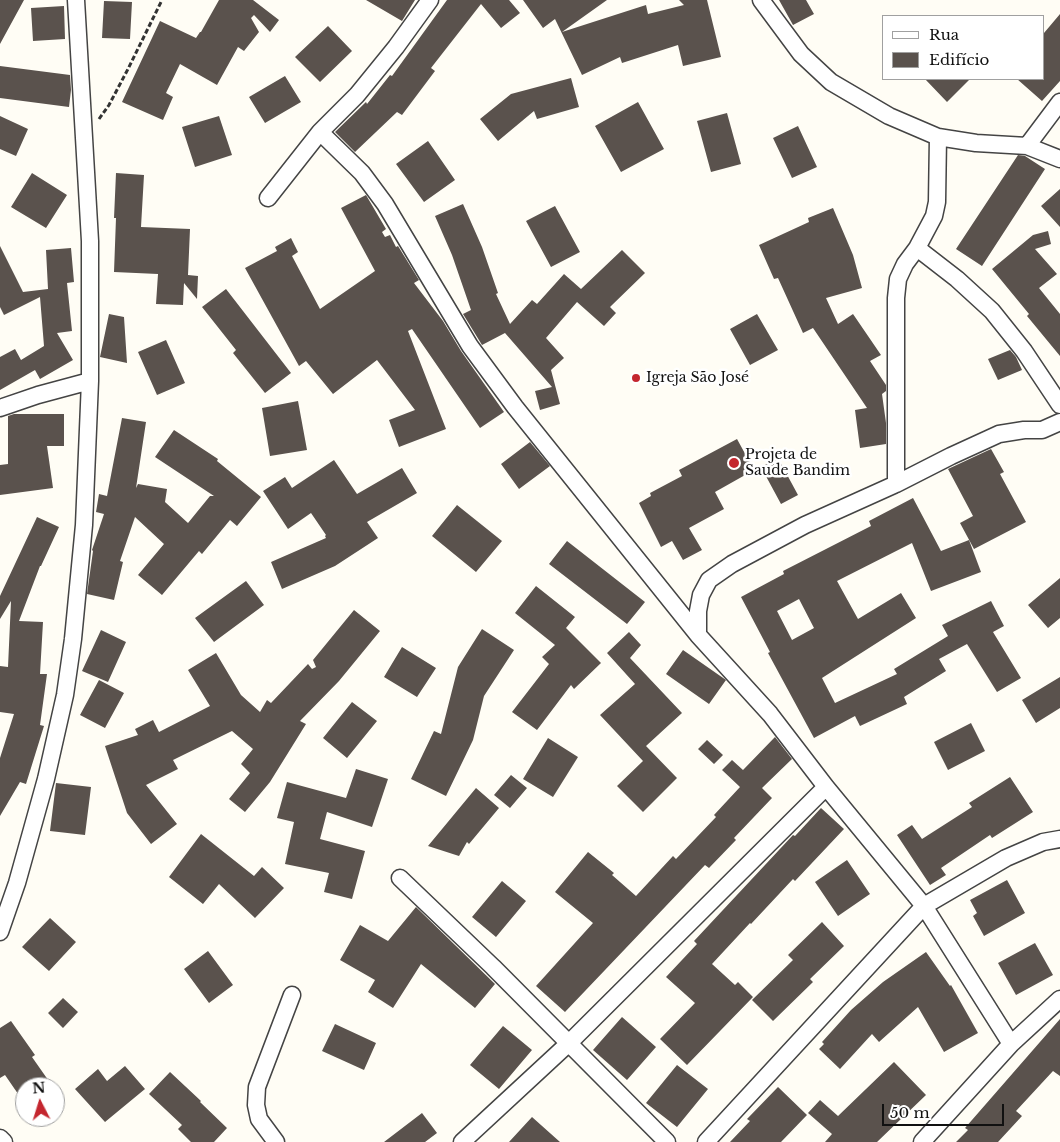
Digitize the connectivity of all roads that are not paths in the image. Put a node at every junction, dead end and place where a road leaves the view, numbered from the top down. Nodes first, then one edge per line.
1 (76, 0) edge
2 (430, 0) edge
3 (760, 0) edge
4 (1060, 102) edge
5 (320, 132) junction
6 (938, 137) junction
7 (1027, 146) junction
8 (1060, 159) edge
9 (268, 198) dead end
10 (917, 248) junction
11 (90, 381) junction
12 (1060, 405) edge
13 (0, 408) edge
14 (1060, 422) edge
15 (896, 484) junction
16 (698, 635) junction
17 (826, 787) junction
18 (1060, 838) edge
19 (400, 878) dead end
20 (924, 906) junction
21 (0, 932) edge
22 (292, 995) dead end
23 (1060, 999) edge
24 (569, 1043) junction
25 (1011, 1044) junction
26 (0, 1138) edge
27 (4, 1142) edge
28 (276, 1142) edge
29 (462, 1142) edge
30 (667, 1142) edge
31 (706, 1142) edge
32 (922, 1142) edge

1 - 11 street
2 - 5 street
3 - 6 street
4 - 7 street
5 - 9 street
5 - 16 street
6 - 7 street
6 - 10 street
7 - 8 street
10 - 12 street
10 - 15 street
11 - 13 street
11 - 21 street
14 - 15 street
15 - 16 street
16 - 17 street
17 - 20 street
17 - 24 street
18 - 20 street
19 - 24 street
20 - 25 street
20 - 31 street
22 - 28 street
23 - 25 street
24 - 29 street
24 - 30 street
25 - 32 street
26 - 27 street

